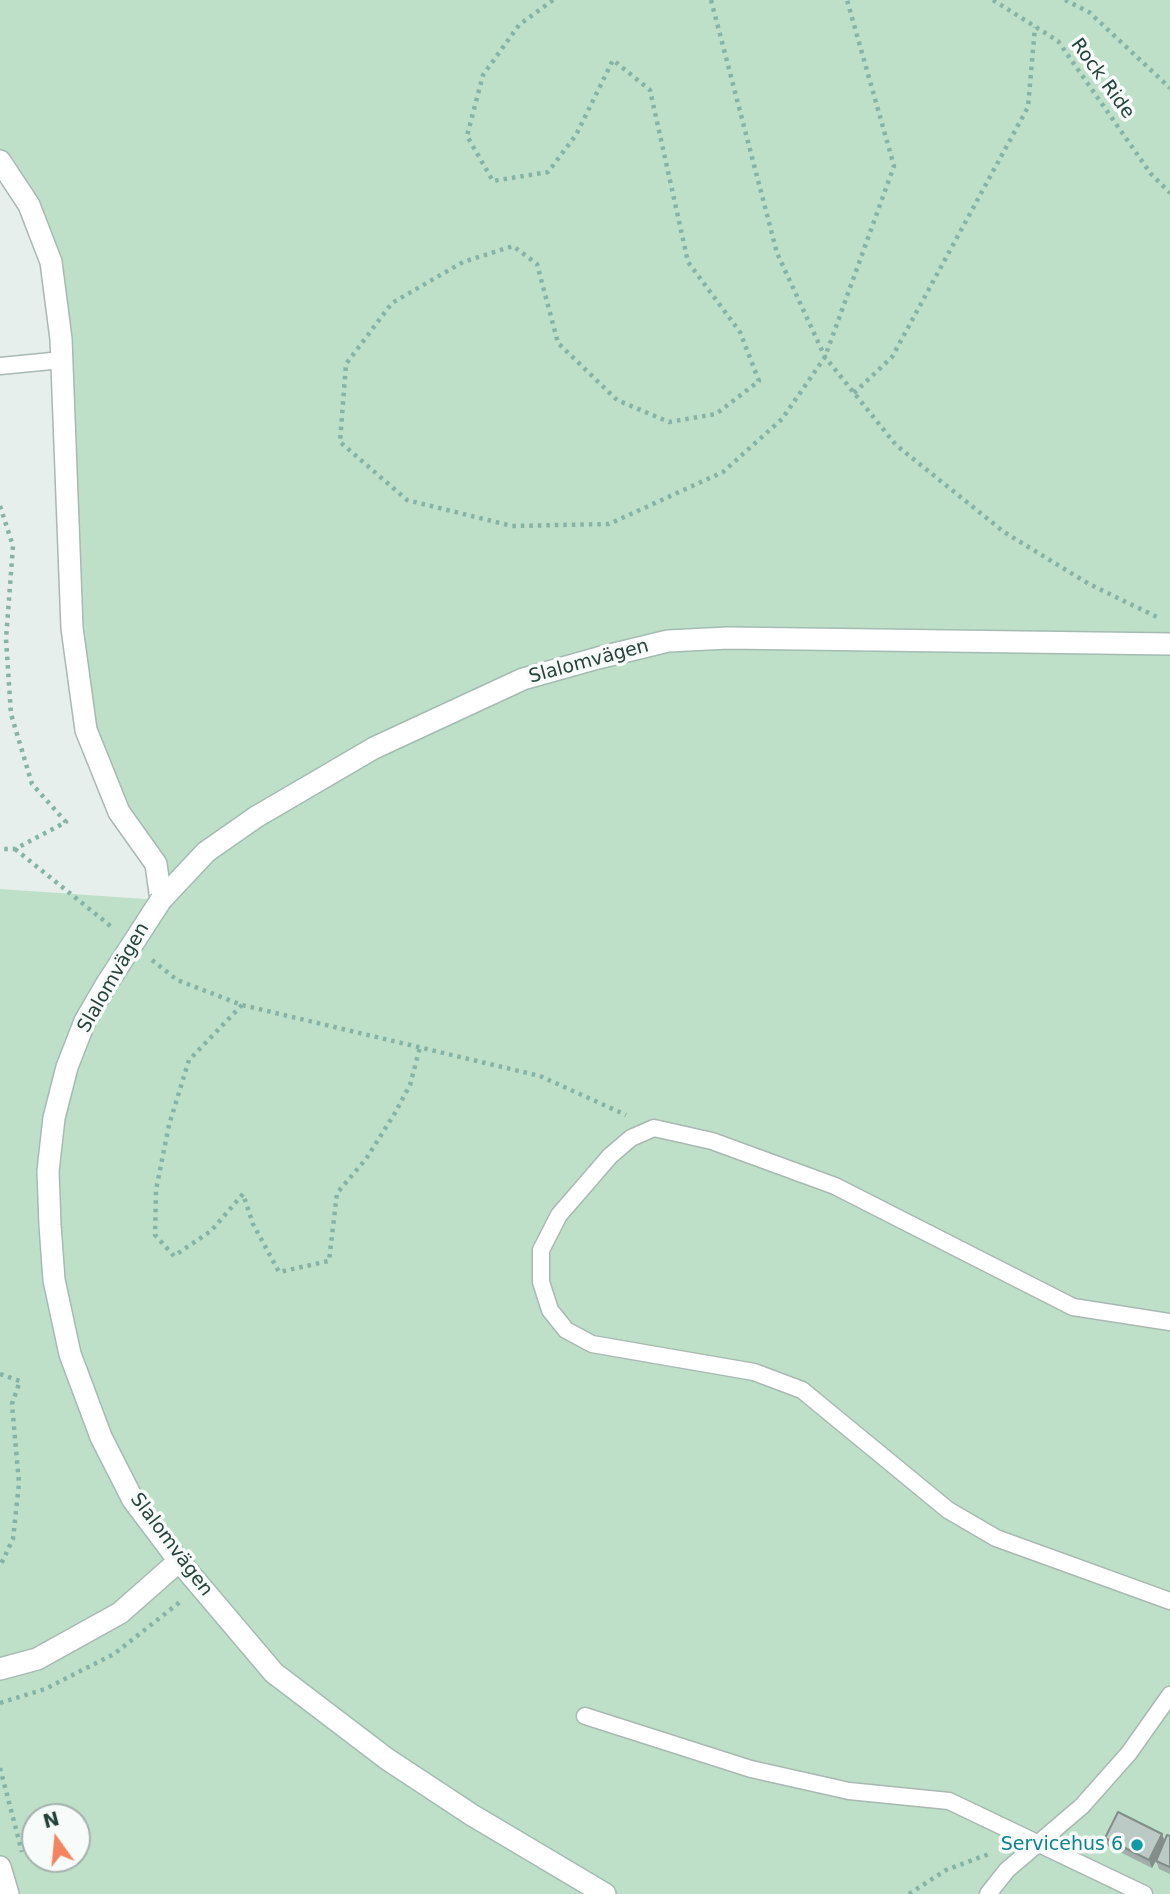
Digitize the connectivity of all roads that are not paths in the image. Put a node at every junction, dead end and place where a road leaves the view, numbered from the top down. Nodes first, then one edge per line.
1 (0, 161) edge
2 (62, 360) junction
3 (0, 366) edge
4 (1170, 644) edge
5 (160, 900) junction
6 (1170, 1322) edge
7 (179, 1561) junction
8 (1170, 1601) edge
9 (0, 1670) edge
10 (1170, 1695) edge
11 (586, 1716) dead end
12 (1041, 1844) junction
13 (0, 1867) edge
14 (8, 1894) edge
15 (604, 1894) edge
16 (988, 1894) edge
17 (1144, 1894) edge

1 - 2 street
2 - 3 lane
2 - 5 street
4 - 5 street, Slalomvägen
5 - 7 street, Slalomvägen, bridge
6 - 8 lane
7 - 9 street
7 - 15 street, Slalomvägen
10 - 12 lane
11 - 12 lane
12 - 16 lane
12 - 17 lane
13 - 14 street

